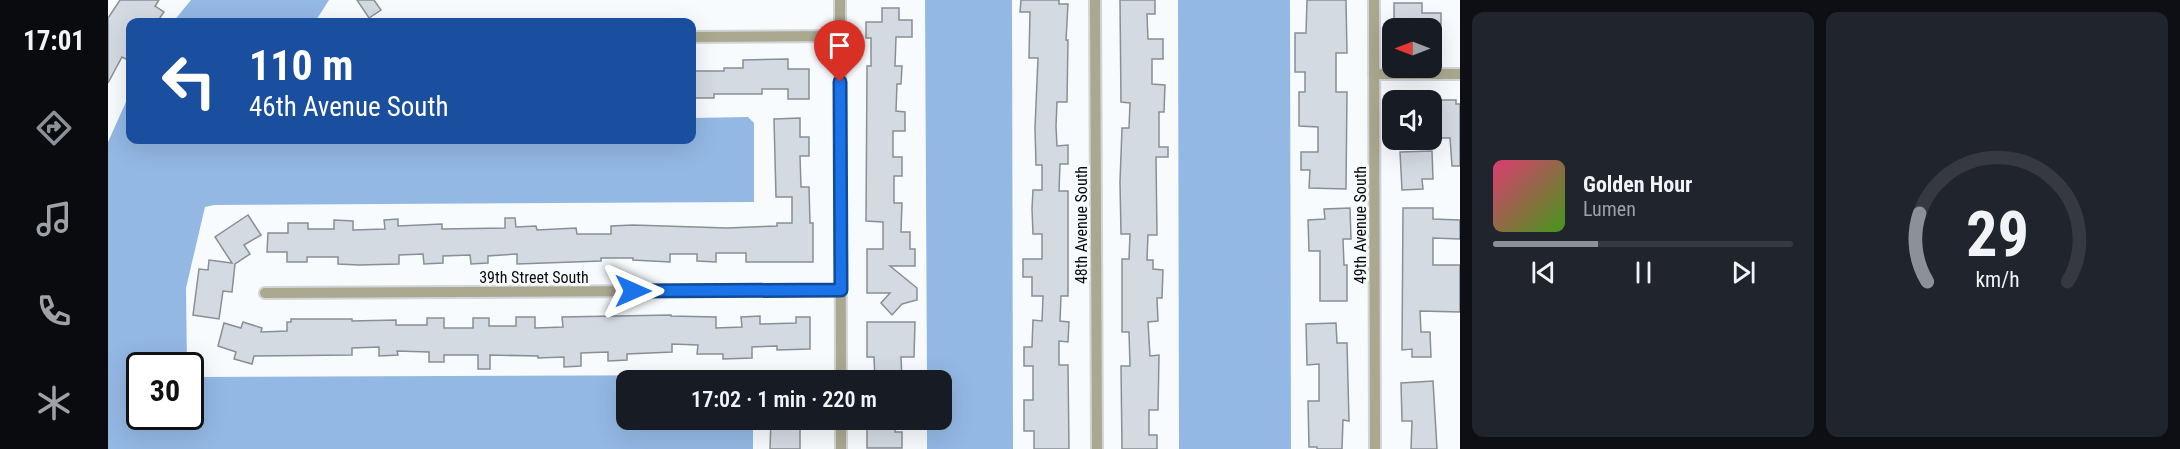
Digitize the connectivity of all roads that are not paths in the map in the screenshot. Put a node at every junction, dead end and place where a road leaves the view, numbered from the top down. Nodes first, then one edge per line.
1 (840, 0) edge
2 (1095, 0) edge
3 (1374, 0) edge
4 (840, 36) junction
5 (696, 37) edge
6 (1374, 74) junction
7 (1460, 74) edge
8 (841, 290) junction
9 (265, 293) dead end
10 (841, 370) edge
11 (841, 430) edge
12 (841, 449) edge
13 (1097, 449) edge
14 (1376, 449) edge

1 - 4 street
2 - 13 street, 48th Avenue South
3 - 6 street, 49th Avenue South
4 - 5 street
4 - 8 street
6 - 7 street
6 - 14 street, 49th Avenue South
8 - 9 street, 39th Street South
8 - 10 street
11 - 12 street

